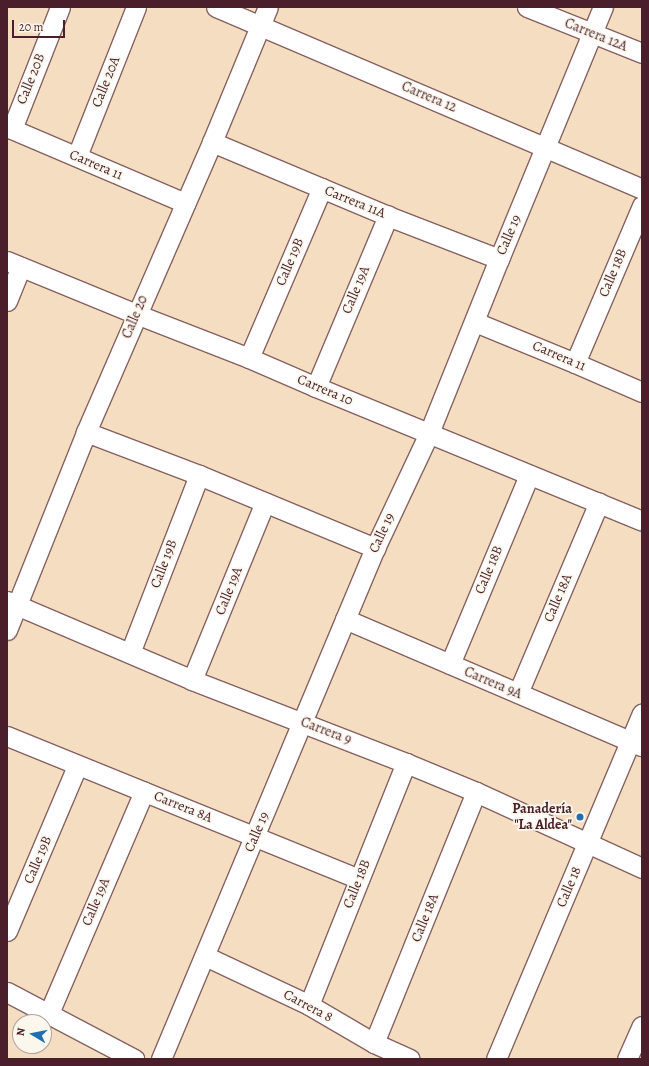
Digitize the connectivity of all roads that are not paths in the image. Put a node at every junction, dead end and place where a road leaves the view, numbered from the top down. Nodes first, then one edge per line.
1 (60, 7) edge
2 (136, 7) edge
3 (216, 7) edge
4 (268, 7) edge
5 (527, 7) edge
6 (603, 7) edge
7 (261, 25) junction
8 (592, 34) junction
9 (642, 53) edge
10 (9, 128) edge
11 (212, 142) junction
12 (546, 147) junction
13 (77, 156) junction
14 (322, 188) junction
15 (642, 189) edge
16 (185, 203) junction
17 (642, 206) edge
18 (388, 216) junction
19 (499, 259) junction
20 (14, 264) edge
21 (7, 301) edge
22 (136, 314) junction
23 (475, 322) junction
24 (249, 358) junction
25 (576, 363) junction
26 (316, 387) junction
27 (642, 392) edge
28 (86, 432) junction
29 (429, 433) junction
30 (199, 475) junction
31 (529, 475) junction
32 (265, 502) junction
33 (599, 502) junction
34 (642, 521) edge
35 (375, 548) junction
36 (12, 604) edge
37 (345, 619) junction
38 (7, 630) edge
39 (130, 653) junction
40 (450, 664) junction
41 (192, 680) junction
42 (518, 694) junction
43 (642, 714) edge
44 (303, 722) junction
45 (7, 736) edge
46 (636, 744) edge
47 (406, 762) junction
48 (78, 766) junction
49 (144, 791) junction
50 (476, 792) junction
51 (255, 836) junction
52 (587, 844) junction
53 (642, 868) edge
54 (359, 879) junction
55 (7, 931) edge
56 (205, 956) junction
57 (7, 992) edge
58 (309, 1005) junction
59 (49, 1013) junction
60 (642, 1026) edge
61 (374, 1043) junction
62 (134, 1059) edge
63 (161, 1059) edge
64 (410, 1059) edge
65 (496, 1059) edge
66 (627, 1059) edge

1 - 10 street, Calle 20B
2 - 13 street, Calle 20A
3 - 7 street, Carrera 12
4 - 7 street, Calle 20
5 - 8 street, Carrera 12A
6 - 8 street, Calle 19
7 - 11 street, Calle 20
7 - 12 street, Carrera 12
8 - 9 street, Carrera 12A
8 - 12 street, Calle 19
10 - 13 street, Carrera 11
11 - 14 street, Carrera 11A
11 - 16 street, Calle 20
12 - 15 street, Carrera 12
12 - 19 street, Calle 19
13 - 16 street, Carrera 11
14 - 18 street, Carrera 11A
14 - 24 street, Calle 19B
16 - 22 street, Calle 20
17 - 25 street, Calle 18B
18 - 19 street, Carrera 11A
18 - 26 street, Calle 19A
19 - 23 street, Calle 19
20 - 21 street
20 - 22 street, Carrera 10
22 - 24 street, Carrera 10
22 - 28 street, Calle 20
23 - 25 street, Carrera 11
23 - 29 street, Calle 19
24 - 26 street, Carrera 10
25 - 27 street, Carrera 11
26 - 29 street, Carrera 10
28 - 30 street
28 - 36 street, Calle 20
29 - 31 street, Carrera 10
29 - 35 street, Calle 19
30 - 32 street
30 - 39 street, Calle 19B
31 - 33 street, Carrera 10
31 - 40 street, Calle 18B
32 - 35 street
32 - 41 street, Calle 19A
33 - 34 street, Carrera 10
33 - 42 street, Calle 18A
35 - 37 street, Calle 19
36 - 38 street, Calle 20
36 - 39 street, Carrera 9
37 - 40 street, Carrera 9A
37 - 44 street, Calle 19
39 - 41 street, Carrera 9
40 - 42 street, Carrera 9A
41 - 44 street, Carrera 9
42 - 46 street, Carrera 9A
43 - 46 street, Calle 18
44 - 47 street, Carrera 9
44 - 51 street, Calle 19
45 - 48 street, Carrera 8A
46 - 52 street, Calle 18
47 - 50 street, Carrera 9
47 - 54 street, Calle 18B
48 - 49 street, Carrera 8A
48 - 55 street, Calle 19B
49 - 51 street, Carrera 8A
49 - 59 street, Calle 19A
50 - 52 street, Carrera 9
50 - 61 street, Calle 18A
51 - 54 street, Carrera 8A
51 - 56 street, Calle 19
52 - 53 street, Carrera 9
52 - 65 street, Calle 18
54 - 58 street, Calle 18B
56 - 58 street, Carrera 8
56 - 63 street, Calle 19
57 - 59 street
58 - 61 street, Carrera 8
59 - 62 street
60 - 66 street
61 - 64 street, Carrera 8

